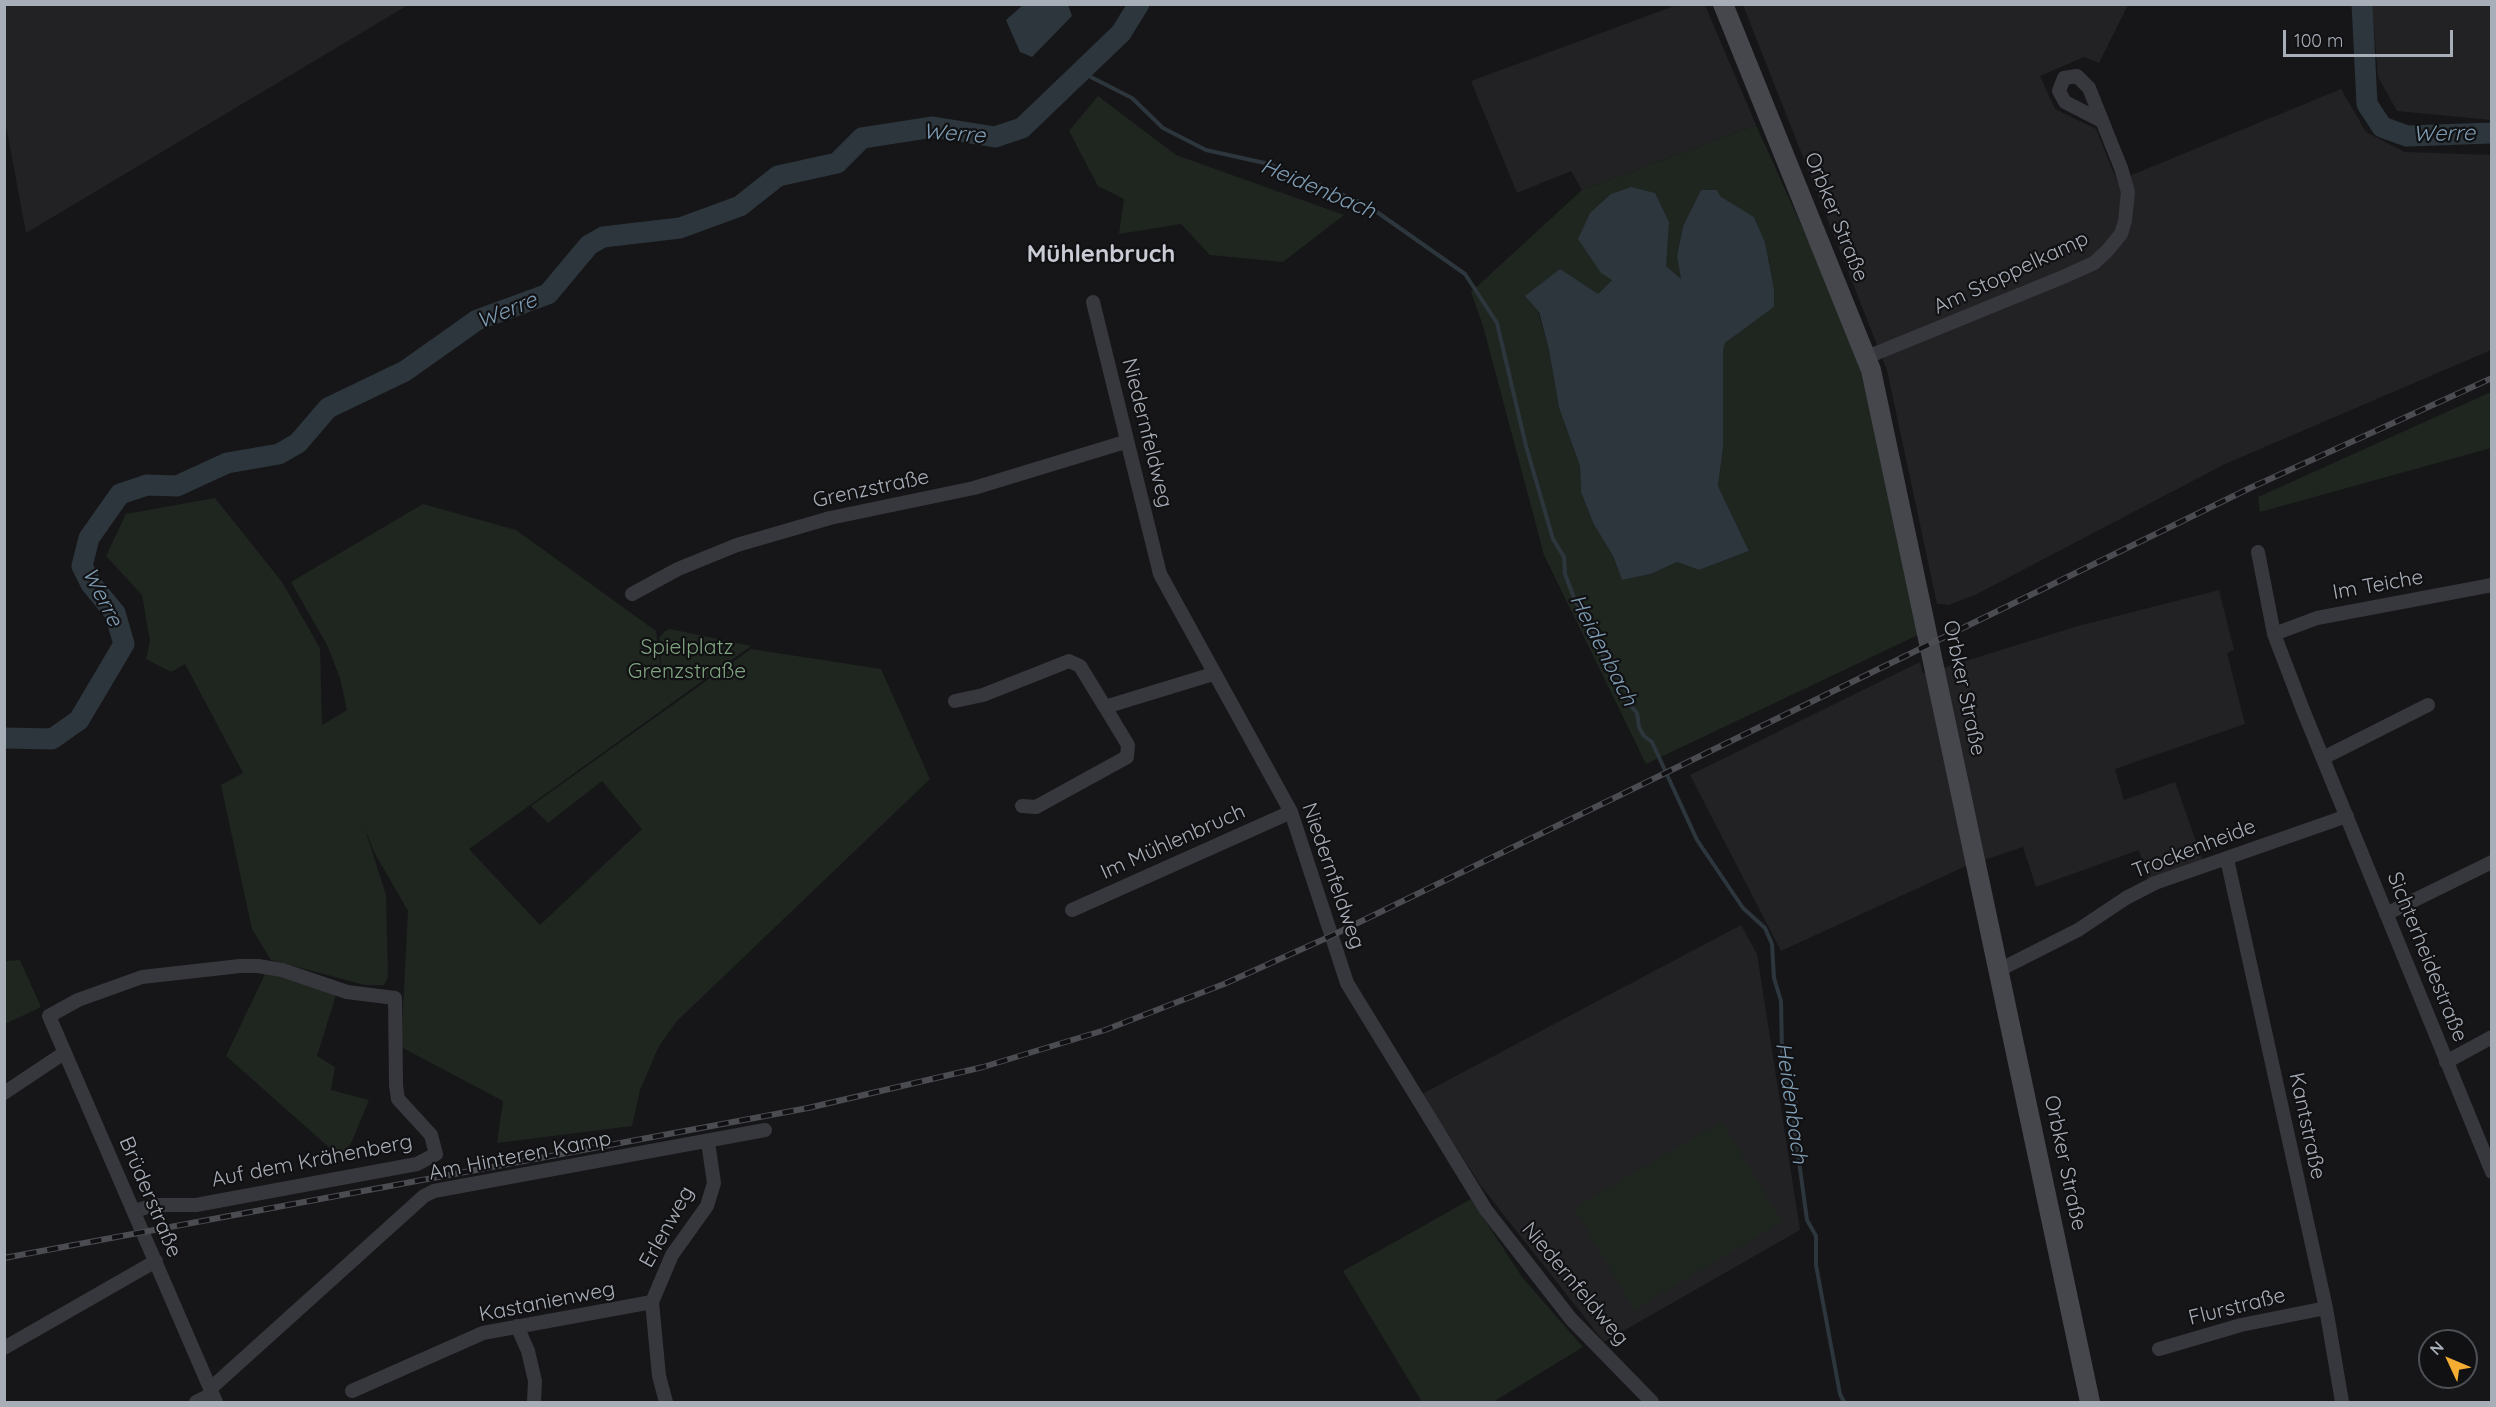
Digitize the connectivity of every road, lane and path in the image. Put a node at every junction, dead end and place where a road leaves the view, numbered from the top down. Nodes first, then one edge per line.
1 (1723, 4) edge
2 (2100, 120) dead end
3 (1093, 302) dead end
4 (1867, 357) junction
5 (1125, 442) junction
6 (2259, 552) dead end
7 (2492, 585) edge
8 (632, 594) dead end
9 (2274, 634) junction
10 (1213, 674) junction
11 (955, 701) dead end
12 (2428, 705) dead end
13 (1105, 708) junction
14 (2323, 758) junction
15 (1022, 806) dead end
16 (1291, 812) junction
17 (2347, 816) junction
18 (2227, 859) junction
19 (2492, 862) edge
20 (1072, 910) dead end
21 (2386, 914) junction
22 (1999, 970) junction
23 (49, 1016) joint
24 (2492, 1038) edge
25 (64, 1053) junction
26 (2446, 1062) junction
27 (4, 1093) edge
28 (765, 1130) dead end
29 (708, 1142) junction
30 (2492, 1172) edge
31 (134, 1211) junction
32 (156, 1261) junction
33 (652, 1302) junction
34 (2326, 1308) junction
35 (517, 1326) junction
36 (4, 1348) edge
37 (2159, 1349) dead end
38 (352, 1391) dead end
39 (212, 1395) edge
40 (196, 1402) edge
41 (534, 1402) edge
42 (666, 1402) edge
43 (1652, 1402) edge
44 (2090, 1402) edge
45 (2342, 1402) edge

1 - 4 street, Orbker Straße
2 - 4 street, Am Stoppelkamp
3 - 5 street, Niedernfeldweg
4 - 22 street, Orbker Straße
5 - 8 street, Grenzstraße
5 - 10 street, Niedernfeldweg
6 - 9 street, Sichterheidestraße
7 - 9 street, Im Teiche
9 - 14 street, Sichterheidestraße
10 - 13 street
10 - 16 street, Niedernfeldweg
11 - 13 street
12 - 14 street
13 - 15 street
14 - 17 street, Sichterheidestraße
16 - 20 street, Im Mühlenbruch
16 - 43 street, Niedernfeldweg
17 - 18 street, Trockenheide
17 - 21 street, Sichterheidestraße
18 - 22 street, Trockenheide
18 - 34 street, Kantstraße
19 - 21 street
21 - 26 street, Sichterheidestraße
22 - 44 street, Orbker Straße
23 - 25 street, Brüderstraße
23 - 31 street, Auf dem Krähenberg
24 - 26 street
25 - 27 street
25 - 31 street, Brüderstraße
26 - 30 street, Sichterheidestraße
28 - 29 street, Am Hinteren Kamp
29 - 33 street, Erlenweg
29 - 39 street, Am Hinteren Kamp
31 - 32 street, Brüderstraße
32 - 36 street
32 - 39 street, Brüderstraße
33 - 35 street, Kastanienweg
33 - 42 street, Erlenweg
34 - 37 street, Flurstraße
34 - 45 street, Kantstraße
35 - 38 street, Kastanienweg
35 - 41 street
39 - 40 street

